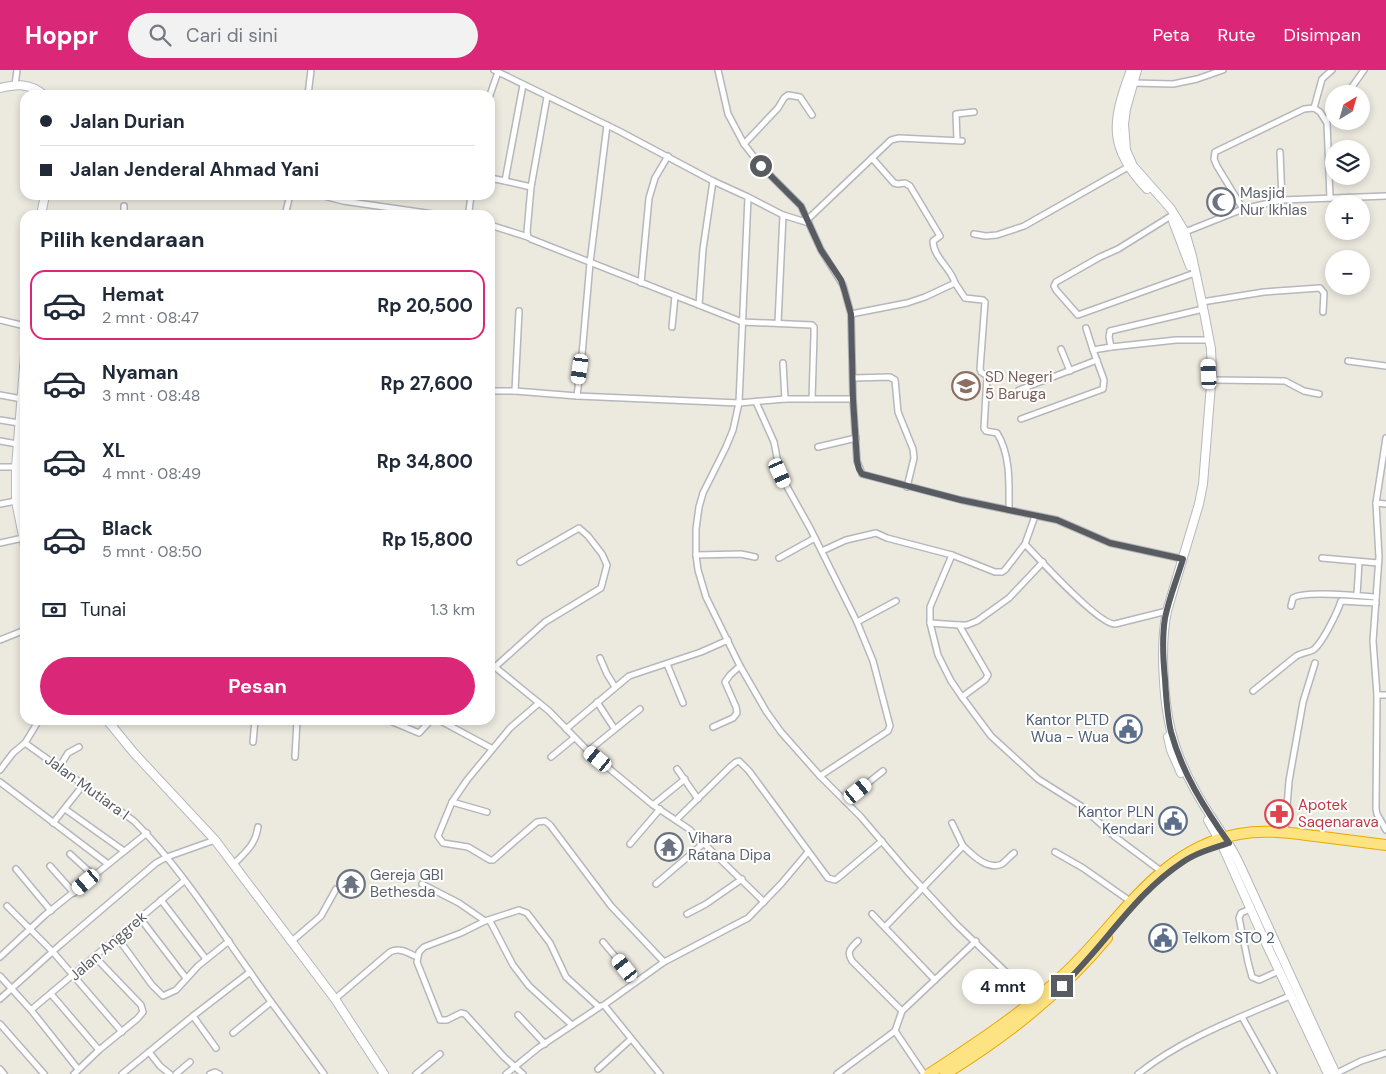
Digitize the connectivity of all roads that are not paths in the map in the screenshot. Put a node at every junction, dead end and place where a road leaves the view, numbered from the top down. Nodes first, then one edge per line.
1 (17, 70) edge
2 (311, 70) edge
3 (718, 70) edge
4 (1131, 70) edge
5 (1137, 70) edge
6 (1223, 70) edge
7 (1332, 70) edge
8 (1364, 70) edge
9 (496, 71) edge
10 (1133, 83) junction
11 (15, 85) junction
12 (523, 85) junction
13 (1353, 85) edge
14 (0, 88) edge
15 (37, 90) edge
16 (309, 90) edge
17 (491, 90) edge
18 (547, 97) junction
19 (1314, 108) junction
20 (974, 112) dead end
21 (812, 115) dead end
22 (1325, 120) edge
23 (607, 125) junction
24 (1328, 130) edge
25 (744, 144) junction
26 (1280, 152) dead end
27 (668, 156) junction
28 (872, 158) junction
29 (1128, 167) junction
30 (495, 179) edge
31 (505, 181) junction
32 (713, 181) junction
33 (532, 187) junction
34 (1330, 195) edge
35 (748, 196) junction
36 (1386, 196) edge
37 (1370, 197) edge
38 (1325, 198) edge
39 (336, 200) edge
40 (1282, 200) junction
41 (124, 206) dead end
42 (1243, 209) junction
43 (124, 210) edge
44 (403, 210) edge
45 (783, 215) junction
46 (1171, 216) junction
47 (809, 221) junction
48 (495, 227) edge
49 (1185, 232) junction
50 (974, 234) dead end
51 (528, 237) junction
52 (590, 263) junction
53 (1192, 274) junction
54 (641, 283) junction
55 (955, 283) junction
56 (674, 296) junction
57 (699, 305) junction
58 (1201, 306) junction
59 (519, 311) dead end
60 (1323, 312) dead end
61 (851, 314) junction
62 (0, 320) edge
63 (742, 322) junction
64 (778, 323) junction
65 (20, 325) edge
66 (672, 327) dead end
67 (1086, 328) dead end
68 (1206, 340) junction
69 (1111, 347) junction
70 (1061, 349) dead end
71 (1093, 350) junction
72 (1096, 360) junction
73 (1348, 361) dead end
74 (783, 363) dead end
75 (1386, 366) edge
76 (1070, 371) junction
77 (853, 378) junction
78 (1213, 380) junction
79 (1019, 390) dead end
80 (495, 391) edge
81 (515, 391) junction
82 (1319, 394) dead end
83 (0, 395) edge
84 (577, 396) junction
85 (20, 399) edge
86 (785, 399) junction
87 (812, 399) junction
88 (853, 399) junction
89 (756, 402) junction
90 (739, 403) junction
91 (20, 415) edge
92 (1021, 419) dead end
93 (0, 420) edge
94 (19, 423) junction
95 (856, 438) junction
96 (1386, 438) edge
97 (0, 441) edge
98 (17, 444) junction
99 (818, 447) dead end
100 (1384, 465) edge
101 (0, 467) edge
102 (16, 467) junction
103 (907, 487) junction
104 (16, 501) junction
105 (1376, 503) junction
106 (0, 504) edge
107 (1386, 504) edge
108 (1008, 510) junction
109 (1035, 516) junction
110 (20, 522) edge
111 (815, 538) junction
112 (20, 542) edge
113 (0, 544) edge
114 (1025, 544) junction
115 (822, 551) junction
116 (696, 555) junction
117 (952, 555) junction
118 (755, 557) dead end
119 (779, 558) dead end
120 (1322, 558) dead end
121 (1181, 559) junction
122 (520, 562) dead end
123 (1043, 562) junction
124 (1359, 562) junction
125 (1378, 563) junction
126 (1357, 595) junction
127 (1376, 597) junction
128 (1341, 598) junction
129 (896, 601) dead end
130 (1376, 603) junction
131 (1291, 606) dead end
132 (1163, 612) junction
133 (857, 622) junction
134 (930, 624) junction
135 (959, 625) junction
136 (20, 632) edge
137 (0, 640) edge
138 (728, 640) junction
139 (600, 658) dead end
140 (495, 663) edge
141 (1315, 663) dead end
142 (667, 664) junction
143 (740, 666) junction
144 (495, 667) edge
145 (615, 687) junction
146 (1253, 692) dead end
147 (1377, 694) junction
148 (1386, 695) edge
149 (962, 697) junction
150 (539, 702) junction
151 (597, 702) junction
152 (683, 703) dead end
153 (640, 709) dead end
154 (36, 725) edge
155 (111, 725) edge
156 (254, 725) edge
157 (297, 725) edge
158 (400, 725) edge
159 (426, 725) edge
160 (448, 725) edge
161 (713, 727) dead end
162 (614, 728) junction
163 (566, 729) junction
164 (574, 738) junction
165 (252, 742) dead end
166 (25, 743) junction
167 (78, 747) dead end
168 (491, 748) junction
169 (588, 751) junction
170 (551, 756) dead end
171 (295, 757) dead end
172 (60, 766) junction
173 (677, 769) dead end
174 (0, 770) edge
175 (883, 771) dead end
176 (1183, 771) junction
177 (820, 776) junction
178 (685, 779) junction
179 (0, 782) edge
180 (84, 784) junction
181 (698, 799) junction
182 (845, 801) junction
183 (452, 802) junction
184 (653, 805) junction
185 (65, 809) junction
186 (660, 809) junction
187 (487, 812) dead end
188 (676, 820) junction
189 (53, 823) junction
190 (952, 823) dead end
191 (258, 827) dead end
192 (1386, 830) edge
193 (146, 833) junction
194 (1285, 833) junction
195 (215, 840) junction
196 (882, 840) junction
197 (1223, 841) junction
198 (704, 843) junction
199 (630, 844) dead end
200 (1386, 844) edge
201 (963, 846) junction
202 (124, 851) junction
203 (1386, 851) edge
204 (808, 852) junction
205 (1055, 852) dead end
206 (1014, 853) dead end
207 (70, 854) dead end
208 (167, 857) junction
209 (108, 864) junction
210 (232, 865) junction
211 (50, 866) dead end
212 (16, 869) dead end
213 (1161, 871) junction
214 (94, 876) junction
215 (742, 879) junction
216 (184, 881) junction
217 (422, 884) dead end
218 (656, 884) dead end
219 (336, 888) dead end
220 (922, 888) junction
221 (74, 893) junction
222 (161, 900) junction
223 (1130, 901) junction
224 (764, 902) junction
225 (7, 906) dead end
226 (1250, 909) junction
227 (51, 911) junction
228 (687, 914) dead end
229 (872, 914) dead end
230 (140, 918) junction
231 (488, 921) junction
232 (885, 927) junction
233 (31, 929) junction
234 (116, 937) junction
235 (229, 941) junction
236 (292, 941) junction
237 (858, 941) dead end
238 (976, 941) junction
239 (603, 942) dead end
240 (53, 952) junction
241 (0, 957) edge
242 (95, 957) junction
243 (417, 957) junction
244 (206, 959) junction
245 (664, 962) junction
246 (1279, 971) junction
247 (250, 972) junction
248 (0, 976) edge
249 (73, 976) junction
250 (186, 978) junction
251 (935, 980) junction
252 (636, 982) junction
253 (12, 988) junction
254 (52, 994) junction
255 (1292, 995) junction
256 (0, 999) edge
257 (335, 999) junction
258 (272, 1002) junction
259 (1037, 1002) junction
260 (602, 1006) junction
261 (31, 1010) junction
262 (902, 1012) junction
263 (518, 1015) dead end
264 (193, 1016) junction
265 (1242, 1017) junction
266 (0, 1024) edge
267 (572, 1025) junction
268 (895, 1031) junction
269 (122, 1032) junction
270 (233, 1033) dead end
271 (631, 1039) junction
272 (544, 1044) junction
273 (216, 1048) dead end
274 (99, 1050) junction
275 (150, 1052) junction
276 (1386, 1053) edge
277 (440, 1054) dead end
278 (190, 1062) dead end
279 (516, 1067) junction
280 (0, 1069) edge
281 (598, 1069) dead end
282 (76, 1072) edge
283 (4, 1074) edge
284 (44, 1074) edge
285 (123, 1074) edge
286 (170, 1074) edge
287 (176, 1074) edge
288 (210, 1074) edge
289 (219, 1074) edge
290 (324, 1074) edge
291 (384, 1074) edge
292 (416, 1074) edge
293 (506, 1074) edge
294 (523, 1074) edge
295 (660, 1074) edge
296 (836, 1074) edge
297 (924, 1074) edge
298 (929, 1074) edge
299 (945, 1074) edge
300 (1138, 1074) edge
301 (1274, 1074) edge
302 (1334, 1074) edge

1 - 11 street
2 - 16 street
3 - 25 street
4 - 29 main road
5 - 10 main road
6 - 10 street
7 - 19 street
8 - 13 street
9 - 12 street
9 - 17 street
10 - 49 main road
11 - 14 main road
11 - 15 main road
12 - 18 street
12 - 31 street
18 - 23 street
18 - 33 street
19 - 22 street
19 - 42 street
20 - 28 street
21 - 25 street
23 - 27 street
23 - 52 street
24 - 34 street
25 - 47 street
26 - 40 street
27 - 32 street
27 - 54 street
28 - 47 street
28 - 55 street
29 - 46 main road
29 - 50 street
30 - 31 street
31 - 33 street
32 - 35 street
32 - 57 street
33 - 51 street
35 - 45 street
35 - 63 street
36 - 37 street
38 - 40 street
39 - 44 street
40 - 42 street
41 - 43 street
42 - 49 street
45 - 47 street
45 - 64 street
46 - 53 main road
46 - 53 street
47 - 61 street
48 - 51 street
49 - 58 main road
51 - 52 street
52 - 54 street
52 - 84 street
53 - 58 main road
54 - 56 street
55 - 61 street
55 - 108 street
56 - 57 street
56 - 66 street
57 - 63 street
58 - 60 street
58 - 68 main road
58 - 69 street
58 - 78 main road
59 - 81 street
61 - 77 street
62 - 65 street
63 - 64 street
63 - 90 street
64 - 87 street
67 - 71 street
68 - 69 street
68 - 121 main road
69 - 71 street
70 - 76 street
71 - 72 street
72 - 76 street
72 - 92 street
73 - 75 street
74 - 86 street
76 - 79 street
77 - 88 street
77 - 103 street
78 - 82 street
78 - 121 main road
80 - 81 street
81 - 84 street
83 - 85 street
84 - 90 street
86 - 87 street
86 - 89 street
87 - 88 street
88 - 95 street
89 - 90 street
89 - 111 street
90 - 116 street
91 - 94 main road
93 - 94 street
94 - 98 main road
95 - 99 street
95 - 103 street
96 - 100 street
97 - 98 street
98 - 102 main road
100 - 105 street
101 - 102 street
102 - 104 main road
103 - 108 street
104 - 106 street
104 - 110 main road
105 - 107 street
105 - 125 street
108 - 109 street
109 - 114 street
109 - 121 street
111 - 115 street
111 - 119 street
112 - 113 street
114 - 117 street
114 - 123 street
115 - 117 street
115 - 133 street
116 - 118 street
116 - 138 street
117 - 134 street
120 - 124 street
121 - 132 main road
121 - 176 main road
122 - 140 street
123 - 132 street
123 - 135 street
124 - 125 street
124 - 126 street
125 - 127 street
126 - 127 street
126 - 128 street
127 - 130 street
128 - 130 street
128 - 131 street
128 - 146 street
129 - 133 street
130 - 147 street
132 - 176 main road
133 - 177 street
134 - 135 street
134 - 149 street
135 - 149 street
136 - 137 street
138 - 142 street
138 - 143 street
139 - 145 street
141 - 194 street
142 - 145 street
142 - 152 street
143 - 161 street
143 - 177 street
144 - 150 street
145 - 151 street
147 - 148 street
147 - 192 street
149 - 213 street
150 - 163 street
150 - 168 street
151 - 162 street
151 - 163 street
153 - 162 street
154 - 166 street
155 - 195 main road
156 - 165 street
157 - 171 street
158 - 159 street
160 - 168 street
162 - 169 street
163 - 164 street
164 - 169 street
164 - 170 street
166 - 172 street, Jalan Mutiara I
166 - 174 street
167 - 172 street
168 - 183 street
169 - 184 street
172 - 180 street, Jalan Mutiara I
173 - 178 street
175 - 182 street
176 - 197 main road
177 - 182 street
178 - 181 street
178 - 184 street
179 - 189 street
180 - 185 street
180 - 193 street, Jalan Mutiara I
181 - 188 street
181 - 204 street
182 - 196 street
183 - 187 street
183 - 245 street
184 - 186 street
185 - 189 street
185 - 202 street
186 - 188 street
186 - 199 street
188 - 198 street
189 - 209 street
190 - 201 street
191 - 210 street
193 - 202 street
193 - 208 street, Jalan Mutiara I
194 - 197 highway
194 - 200 highway
195 - 208 street
195 - 210 main road
196 - 204 street
196 - 220 street
197 - 203 highway
197 - 213 highway
197 - 226 main road
197 - 259 highway
197 - 302 main road
198 - 215 street
198 - 218 street
201 - 206 street
201 - 220 street
202 - 209 street
204 - 224 street
205 - 223 street
207 - 214 street
208 - 216 street, Jalan Mutiara I
208 - 240 street
209 - 214 street
210 - 236 main road
211 - 221 street
212 - 227 street
213 - 223 highway
214 - 221 street
215 - 224 street
215 - 228 street
216 - 222 street, Jalan Anggrek
216 - 235 street, Jalan Mutiara I
217 - 231 street
219 - 236 street
220 - 232 street
220 - 238 street
221 - 227 street
222 - 230 street, Jalan Anggrek
222 - 244 street
223 - 259 highway
224 - 245 street
225 - 233 street
226 - 246 main road
226 - 246 street
227 - 233 street
229 - 232 street
230 - 234 street, Jalan Anggrek
230 - 250 street
231 - 243 street
231 - 260 street
231 - 267 street
232 - 251 street
233 - 240 street
233 - 241 street
234 - 242 street, Jalan Anggrek
234 - 250 street
235 - 244 street
235 - 247 street, Jalan Mutiara I
236 - 257 main road
237 - 262 street
238 - 251 street
238 - 259 street
239 - 252 street
240 - 249 street
240 - 253 street
242 - 249 street, Jalan Anggrek
242 - 269 street
243 - 257 street
243 - 279 street
244 - 250 street
245 - 252 street
246 - 255 main road
247 - 258 street, Jalan Mutiara I
247 - 264 street
248 - 253 street
249 - 254 street, Jalan Anggrek
249 - 269 street
251 - 262 street
252 - 260 street
253 - 256 street
253 - 261 street
254 - 261 street, Jalan Anggrek
254 - 274 street
255 - 265 street
255 - 302 main road
257 - 291 main road
258 - 270 street
258 - 290 street, Jalan Mutiara I
259 - 298 highway
259 - 299 highway
260 - 267 street
260 - 271 street
261 - 282 street
262 - 268 street
263 - 272 street
264 - 273 street
264 - 275 street
265 - 300 street
265 - 301 street
266 - 284 street
267 - 272 street
268 - 296 street
268 - 297 street
269 - 274 street
271 - 281 street
271 - 295 street
272 - 279 street
274 - 282 street
275 - 285 street
275 - 286 street
276 - 302 street
277 - 292 street
278 - 287 street
279 - 293 street
279 - 294 street
280 - 283 street
288 - 289 street

